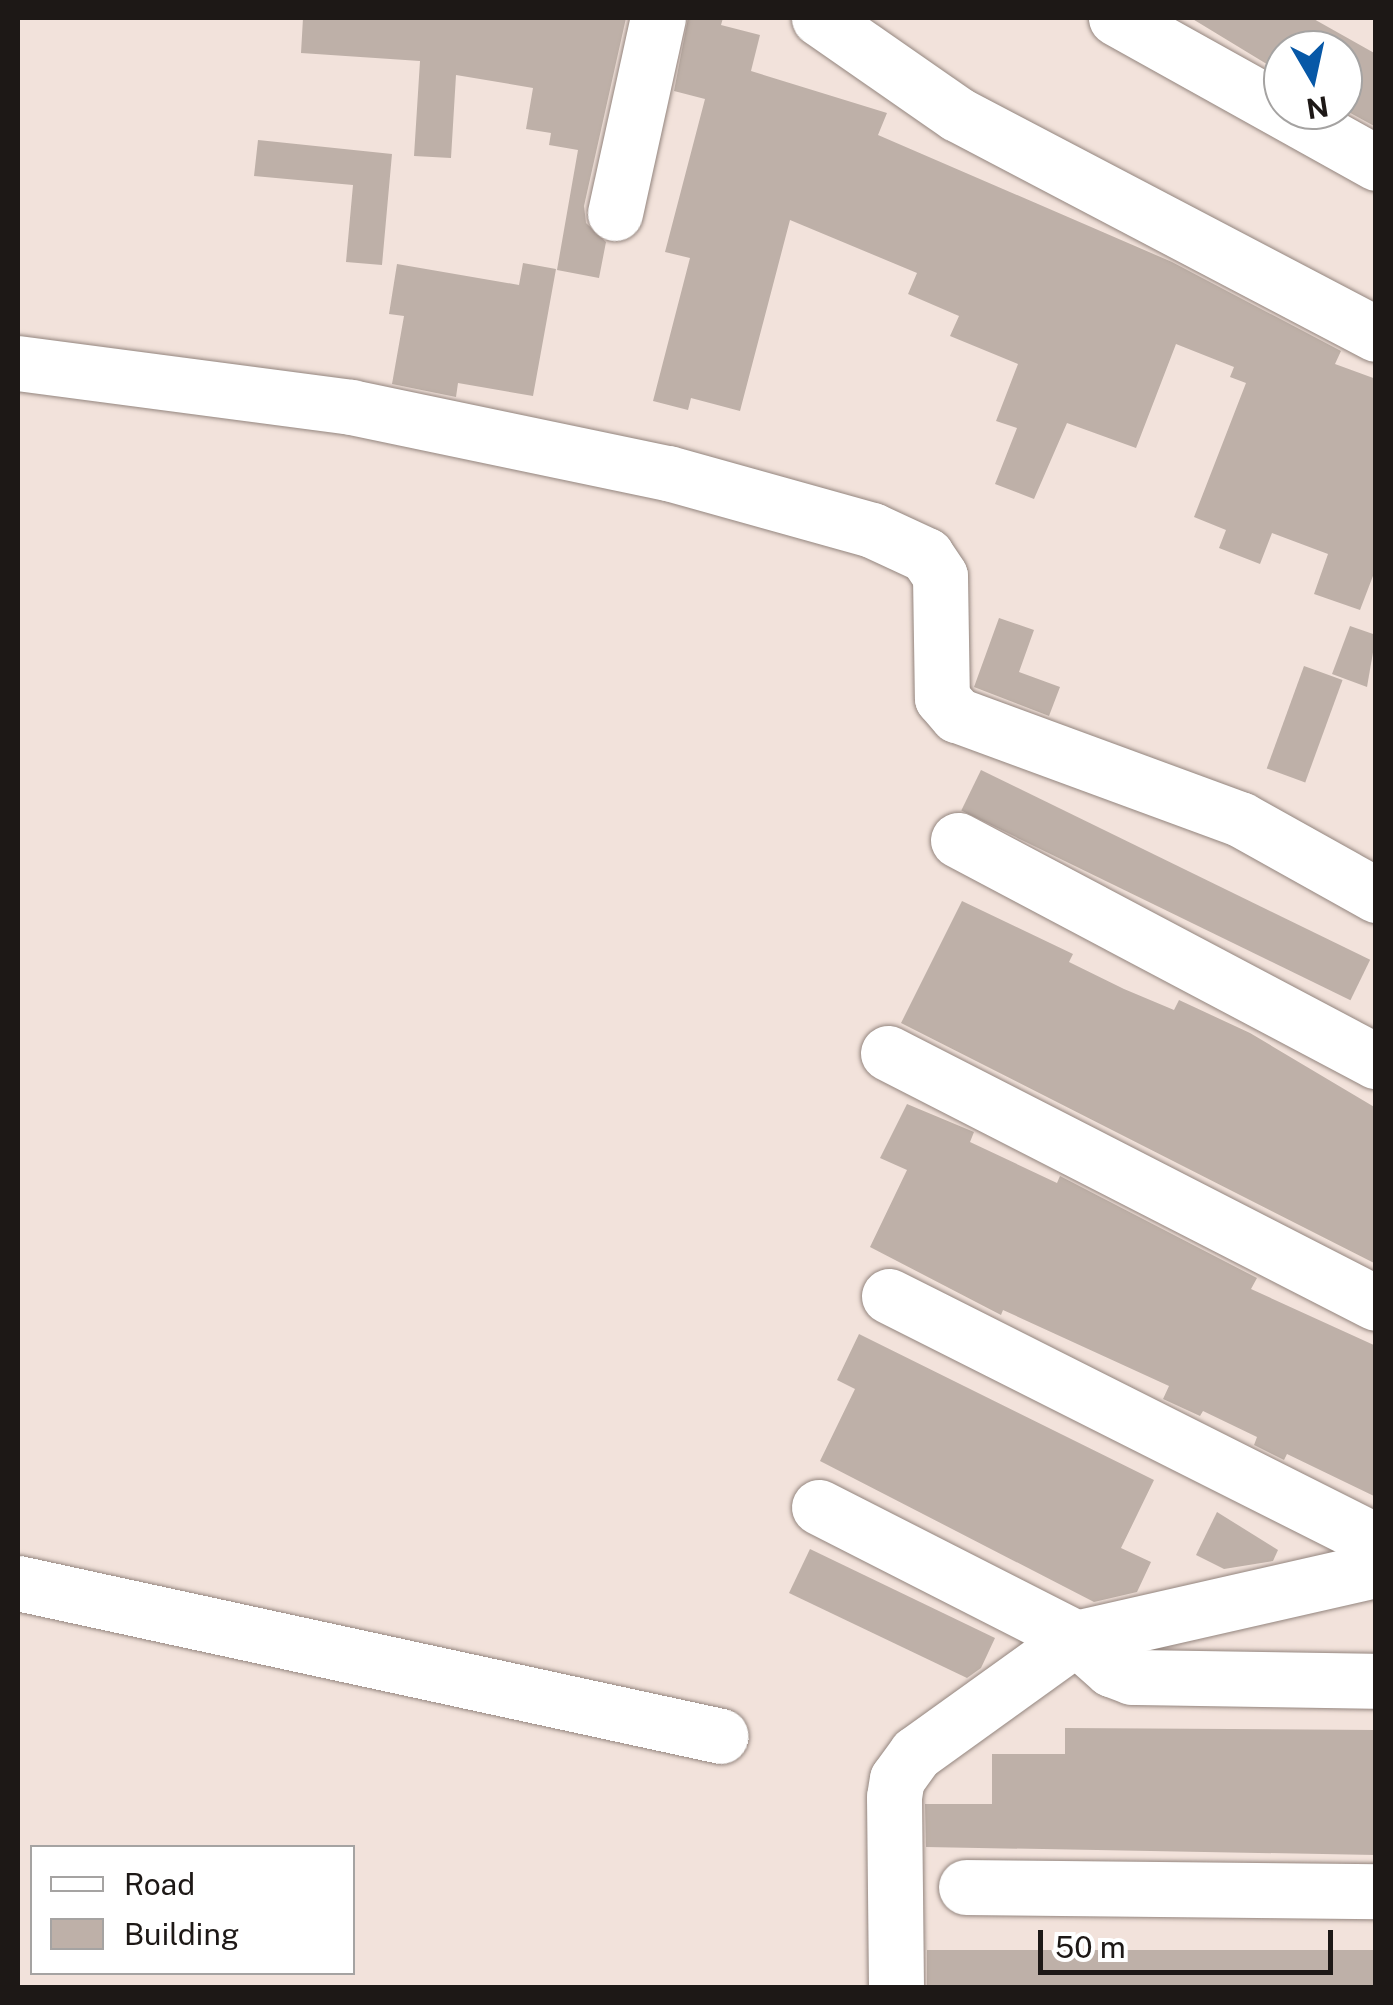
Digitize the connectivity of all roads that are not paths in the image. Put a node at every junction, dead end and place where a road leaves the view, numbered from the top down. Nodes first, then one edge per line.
1 (658, 18) edge
2 (819, 18) edge
3 (1116, 18) edge
4 (1376, 163) edge
5 (615, 213) dead end
6 (1376, 334) edge
7 (18, 363) edge
8 (958, 840) dead end
9 (1376, 895) edge
10 (888, 1053) dead end
11 (1376, 1062) edge
12 (889, 1296) dead end
13 (1376, 1303) edge
14 (819, 1507) dead end
15 (1376, 1541) edge
16 (1376, 1570) edge
17 (18, 1583) edge
18 (1076, 1638) junction
19 (1376, 1681) edge
20 (721, 1736) dead end
21 (966, 1888) dead end
22 (1376, 1891) edge
23 (896, 1988) edge

1 - 5 street
2 - 6 street
3 - 4 street
7 - 9 street
8 - 11 street
10 - 13 street
12 - 15 street
14 - 18 street
16 - 18 street
17 - 20 street
18 - 19 street
18 - 23 street
21 - 22 street

